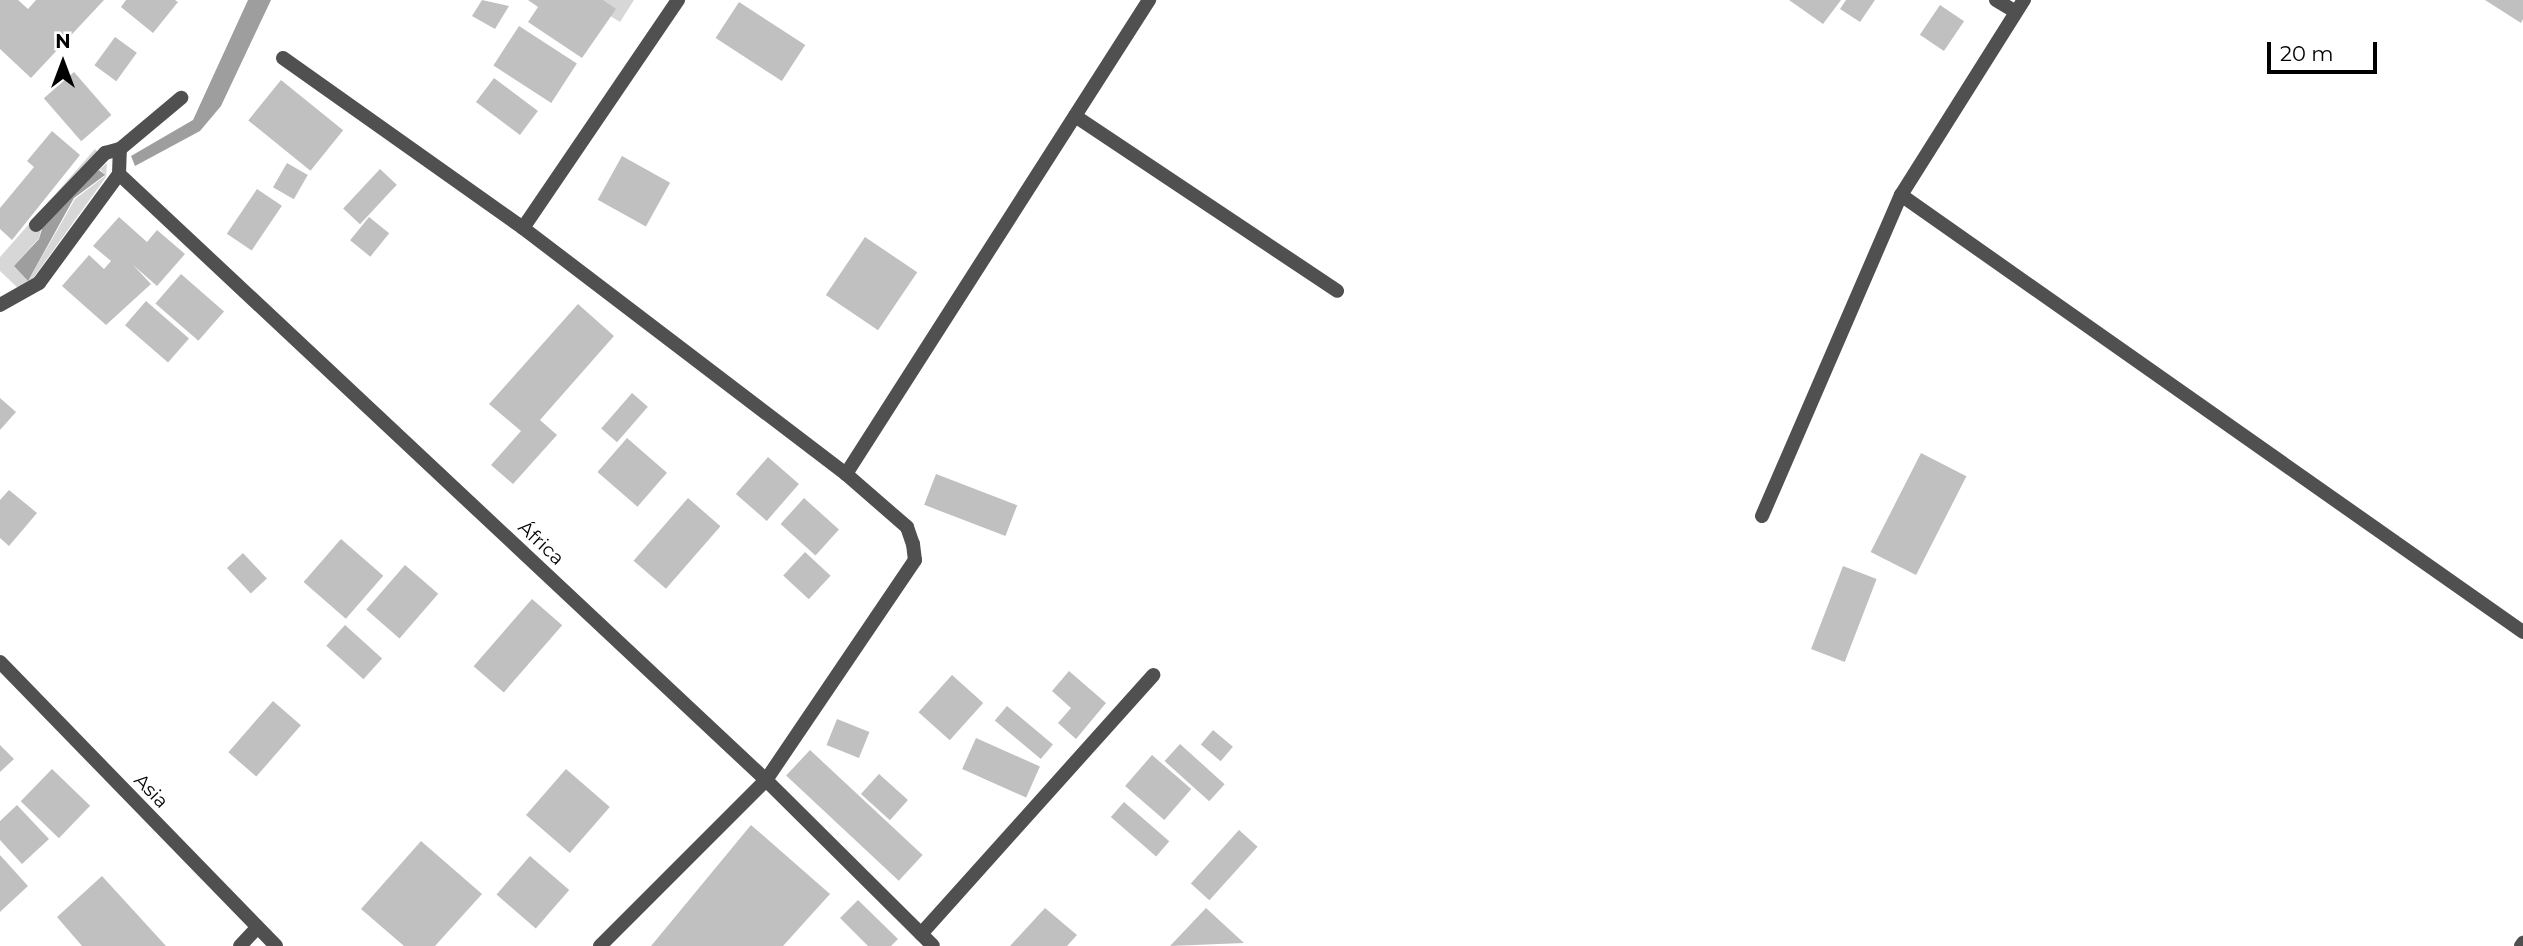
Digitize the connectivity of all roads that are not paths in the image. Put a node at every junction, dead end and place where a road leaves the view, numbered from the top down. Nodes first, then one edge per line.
1 (678, 0) edge
2 (1149, 0) edge
3 (1996, 0) edge
4 (2020, 6) edge
5 (284, 58) dead end
6 (181, 98) dead end
7 (1075, 116) junction
8 (120, 149) junction
9 (118, 174) junction
10 (1901, 195) junction
11 (36, 225) dead end
12 (523, 228) junction
13 (1337, 291) dead end
14 (2, 300) edge
15 (846, 474) junction
16 (1762, 516) dead end
17 (2523, 632) edge
18 (0, 662) edge
19 (1153, 676) dead end
20 (766, 780) junction
21 (257, 928) junction
22 (920, 934) junction
23 (240, 946) edge
24 (276, 946) edge
25 (600, 946) edge
26 (933, 946) edge

1 - 12 street
2 - 7 street
3 - 4 street
4 - 10 street
5 - 12 street
6 - 8 street
7 - 13 street
7 - 15 street
8 - 9 street
8 - 11 street
9 - 14 street
9 - 20 street, África
10 - 16 street
10 - 17 street
12 - 15 street
15 - 20 street
18 - 21 street, Asia
19 - 22 street
20 - 22 street, África
20 - 25 street
21 - 23 street
21 - 24 street, Asia
22 - 26 street, África

